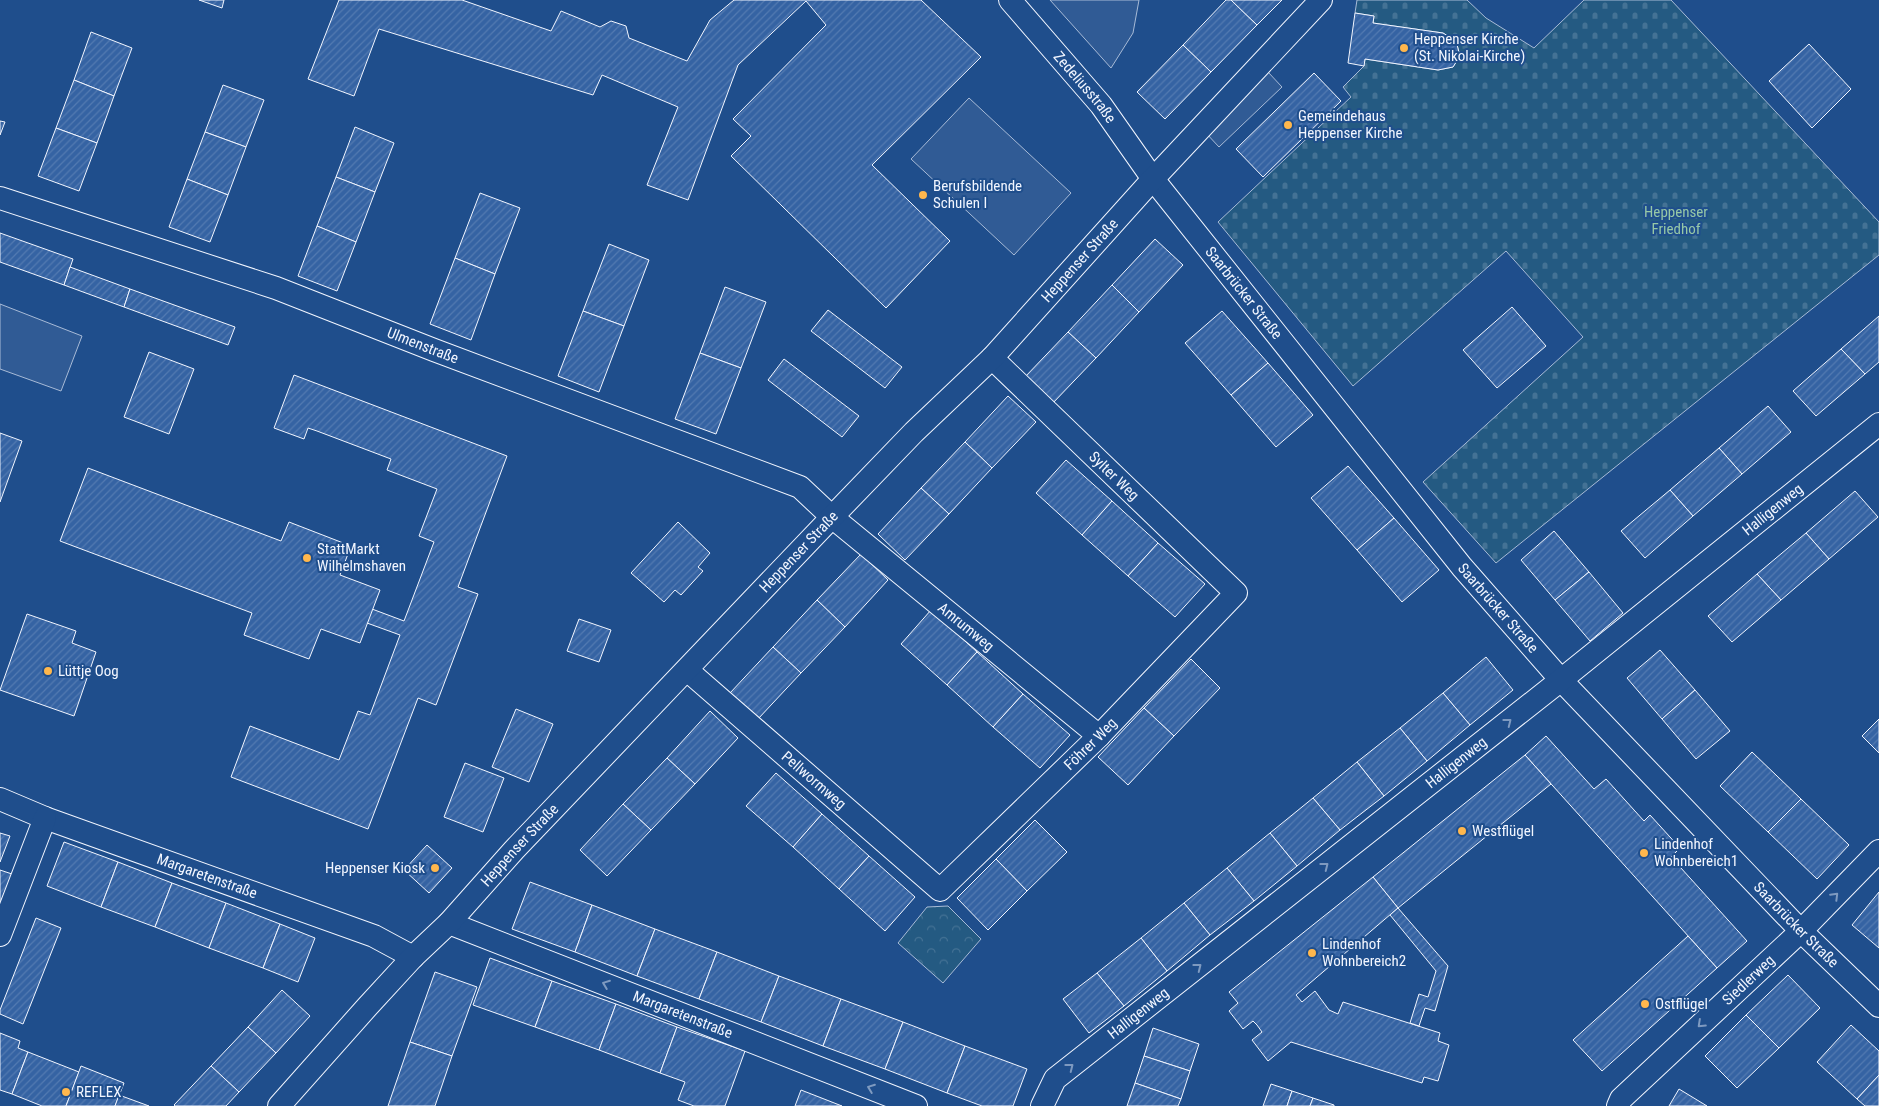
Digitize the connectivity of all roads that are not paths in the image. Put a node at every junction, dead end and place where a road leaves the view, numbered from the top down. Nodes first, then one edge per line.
1 (1010, 0) edge
2 (1321, 0) edge
3 (1153, 179) junction
4 (0, 198) edge
5 (992, 358) junction
6 (1879, 424) edge
7 (832, 517) junction
8 (1236, 593) joint
9 (687, 670) junction
10 (1561, 680) junction
11 (1099, 736) junction
12 (0, 799) edge
13 (45, 818) junction
14 (1879, 852) edge
15 (940, 890) joint
16 (449, 923) junction
17 (1801, 931) junction
18 (0, 935) edge
19 (413, 957) junction
20 (1879, 1006) edge
21 (279, 1106) edge
22 (916, 1106) edge
23 (1042, 1106) edge
24 (1618, 1106) edge

1 - 3 street, Zedeliusstraße
2 - 3 street, Heppenser Straße
3 - 5 street, Heppenser Straße
3 - 10 street, Saarbrücker Straße
4 - 7 street, Ulmenstraße
5 - 7 street, Heppenser Straße
5 - 8 street, Sylter Weg
6 - 10 street, Halligenweg
7 - 9 street, Heppenser Straße
7 - 11 street, Amrumweg
8 - 11 street, Föhrer Weg
9 - 15 street, Pellwormweg
9 - 16 street, Heppenser Straße
10 - 17 street, Saarbrücker Straße
23 -> 10 street, Halligenweg
11 - 15 street, Föhrer Weg
12 - 13 street, Margaretenstraße
13 - 18 street
13 - 19 street, Margaretenstraße
17 -> 14 street, Siedlerweg
16 - 19 street, Heppenser Straße
22 -> 16 street, Margaretenstraße
17 - 20 street, Saarbrücker Straße
17 -> 24 street, Siedlerweg
19 - 21 street, Heppenser Straße

